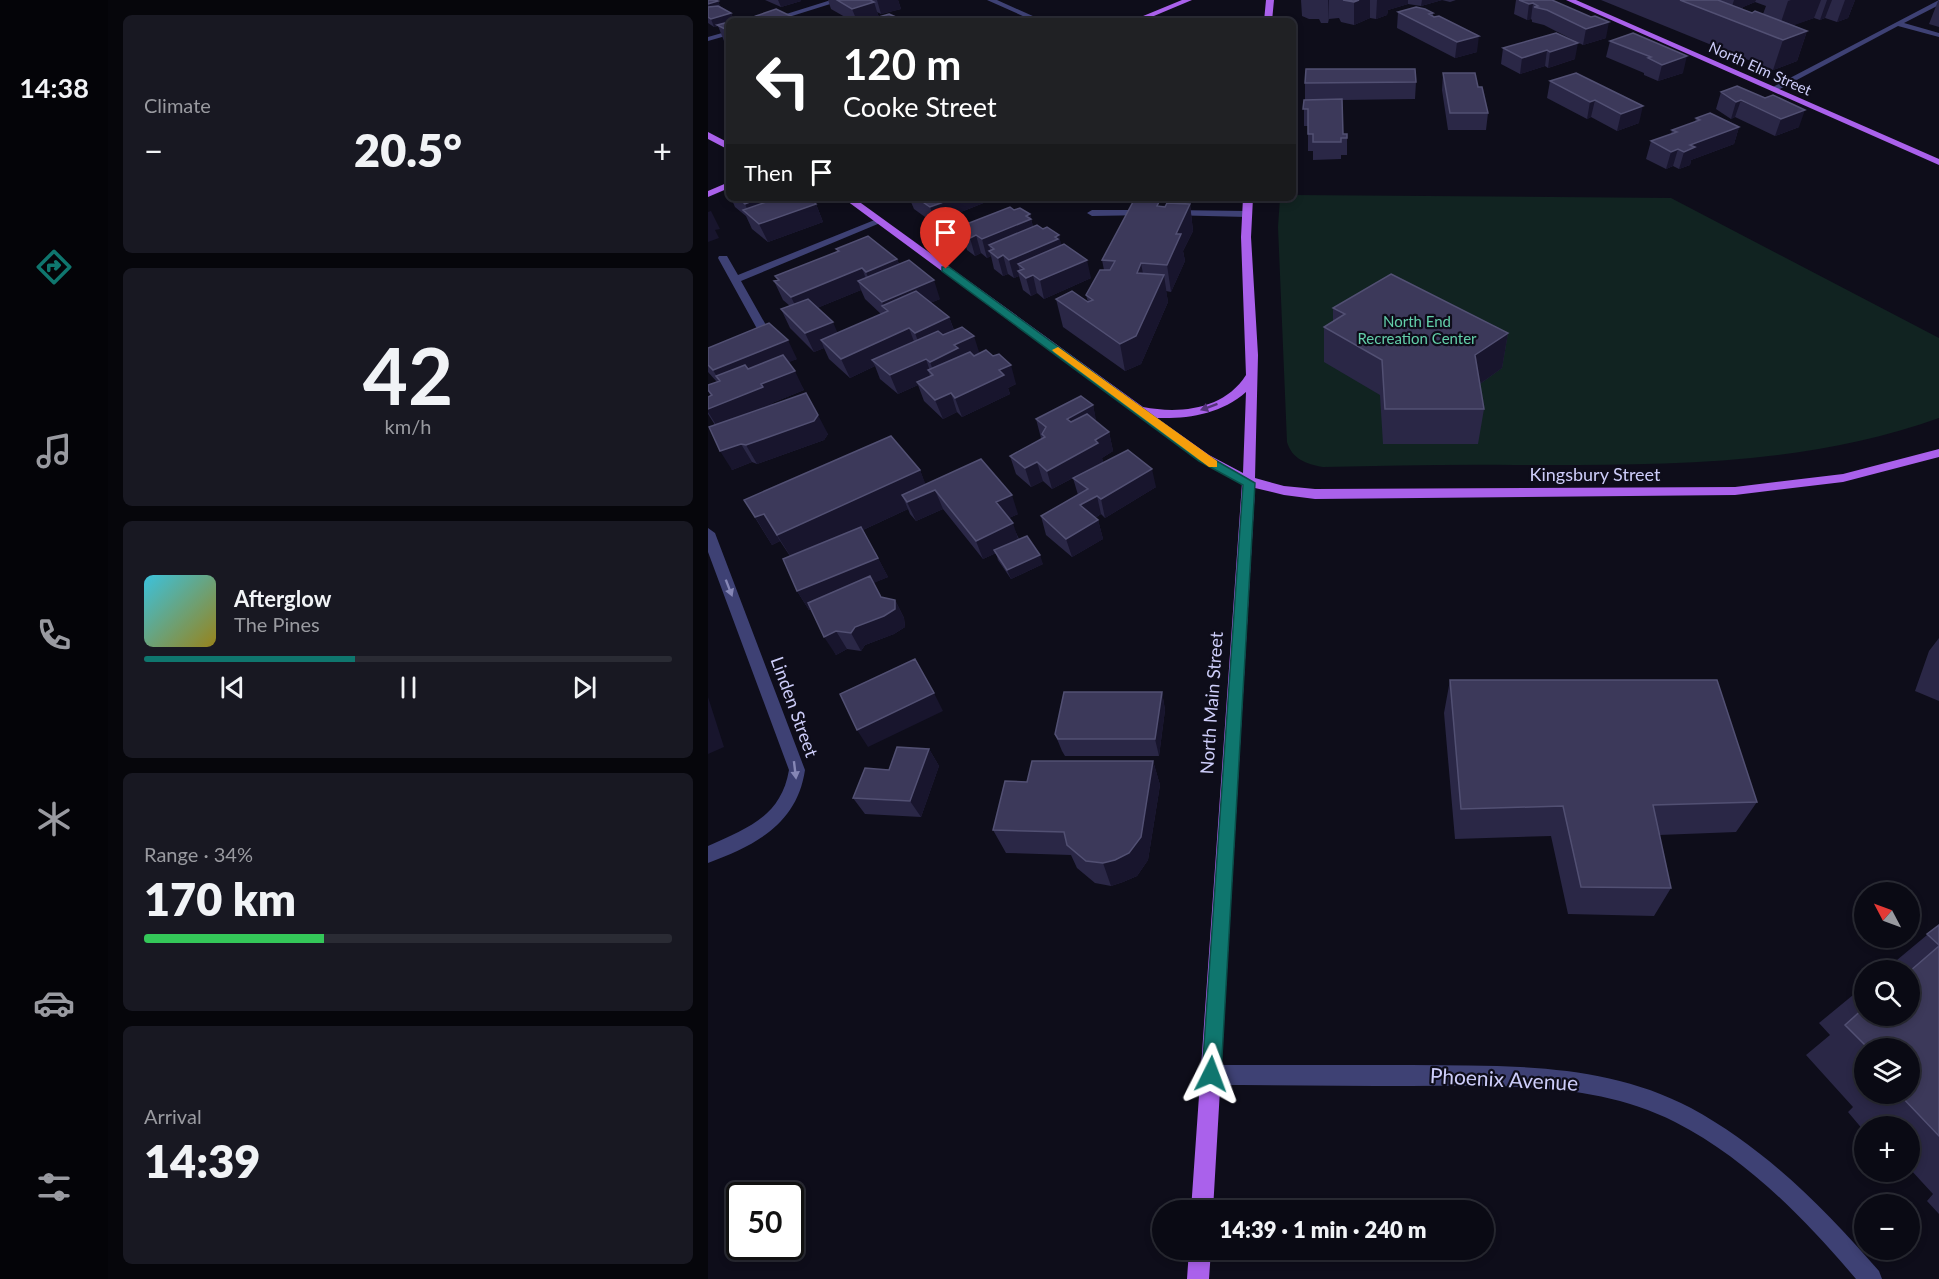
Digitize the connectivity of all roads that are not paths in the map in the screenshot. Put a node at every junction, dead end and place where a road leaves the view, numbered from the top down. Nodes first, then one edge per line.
1 (839, 0) edge
2 (991, 0) edge
3 (1188, 0) edge
4 (1270, 0) edge
5 (1570, 0) edge
6 (1939, 2) edge
7 (778, 18) edge
8 (1033, 18) edge
9 (1143, 18) edge
10 (1268, 18) edge
11 (1898, 24) junction
12 (726, 34) edge
13 (1939, 35) edge
14 (708, 39) edge
15 (1773, 89) junction
16 (708, 135) edge
17 (726, 145) edge
18 (1939, 162) edge
19 (726, 186) edge
20 (708, 194) edge
21 (852, 201) edge
22 (1248, 201) edge
23 (1092, 213) dead end
24 (1152, 213) edge
25 (1164, 213) edge
26 (1247, 214) junction
27 (880, 221) junction
28 (723, 258) dead end
29 (735, 280) junction
30 (765, 334) edge
31 (1252, 372) junction
32 (1130, 405) junction
33 (1939, 453) edge
34 (1249, 483) junction
35 (708, 533) edge
36 (708, 855) edge
37 (1211, 1074) junction
38 (1203, 1200) edge
39 (1199, 1260) edge
40 (1197, 1279) edge
41 (1871, 1279) edge

1 - 7 street
2 - 8 street
3 - 9 main road
4 - 10 main road
5 - 15 main road, North Elm Street
6 - 11 street
11 - 13 street
11 - 15 street
12 - 14 street
15 - 18 main road, North Elm Street
16 - 17 main road
19 - 20 main road
21 - 27 main road, Kingsbury Street
22 - 26 main road, North Main Street
23 - 24 street
25 - 26 street
26 - 31 main road, North Main Street
27 - 29 street
27 - 32 main road, Kingsbury Street
28 - 29 street
29 - 30 street
31 -> 32 main road
31 - 34 main road, North Main Street
32 - 34 main road, Kingsbury Street
33 - 34 main road, Kingsbury Street
34 - 37 main road, North Main Street
35 -> 36 street, Linden Street
37 - 38 main road, North Main Street
37 - 41 street, Phoenix Avenue
39 - 40 main road

